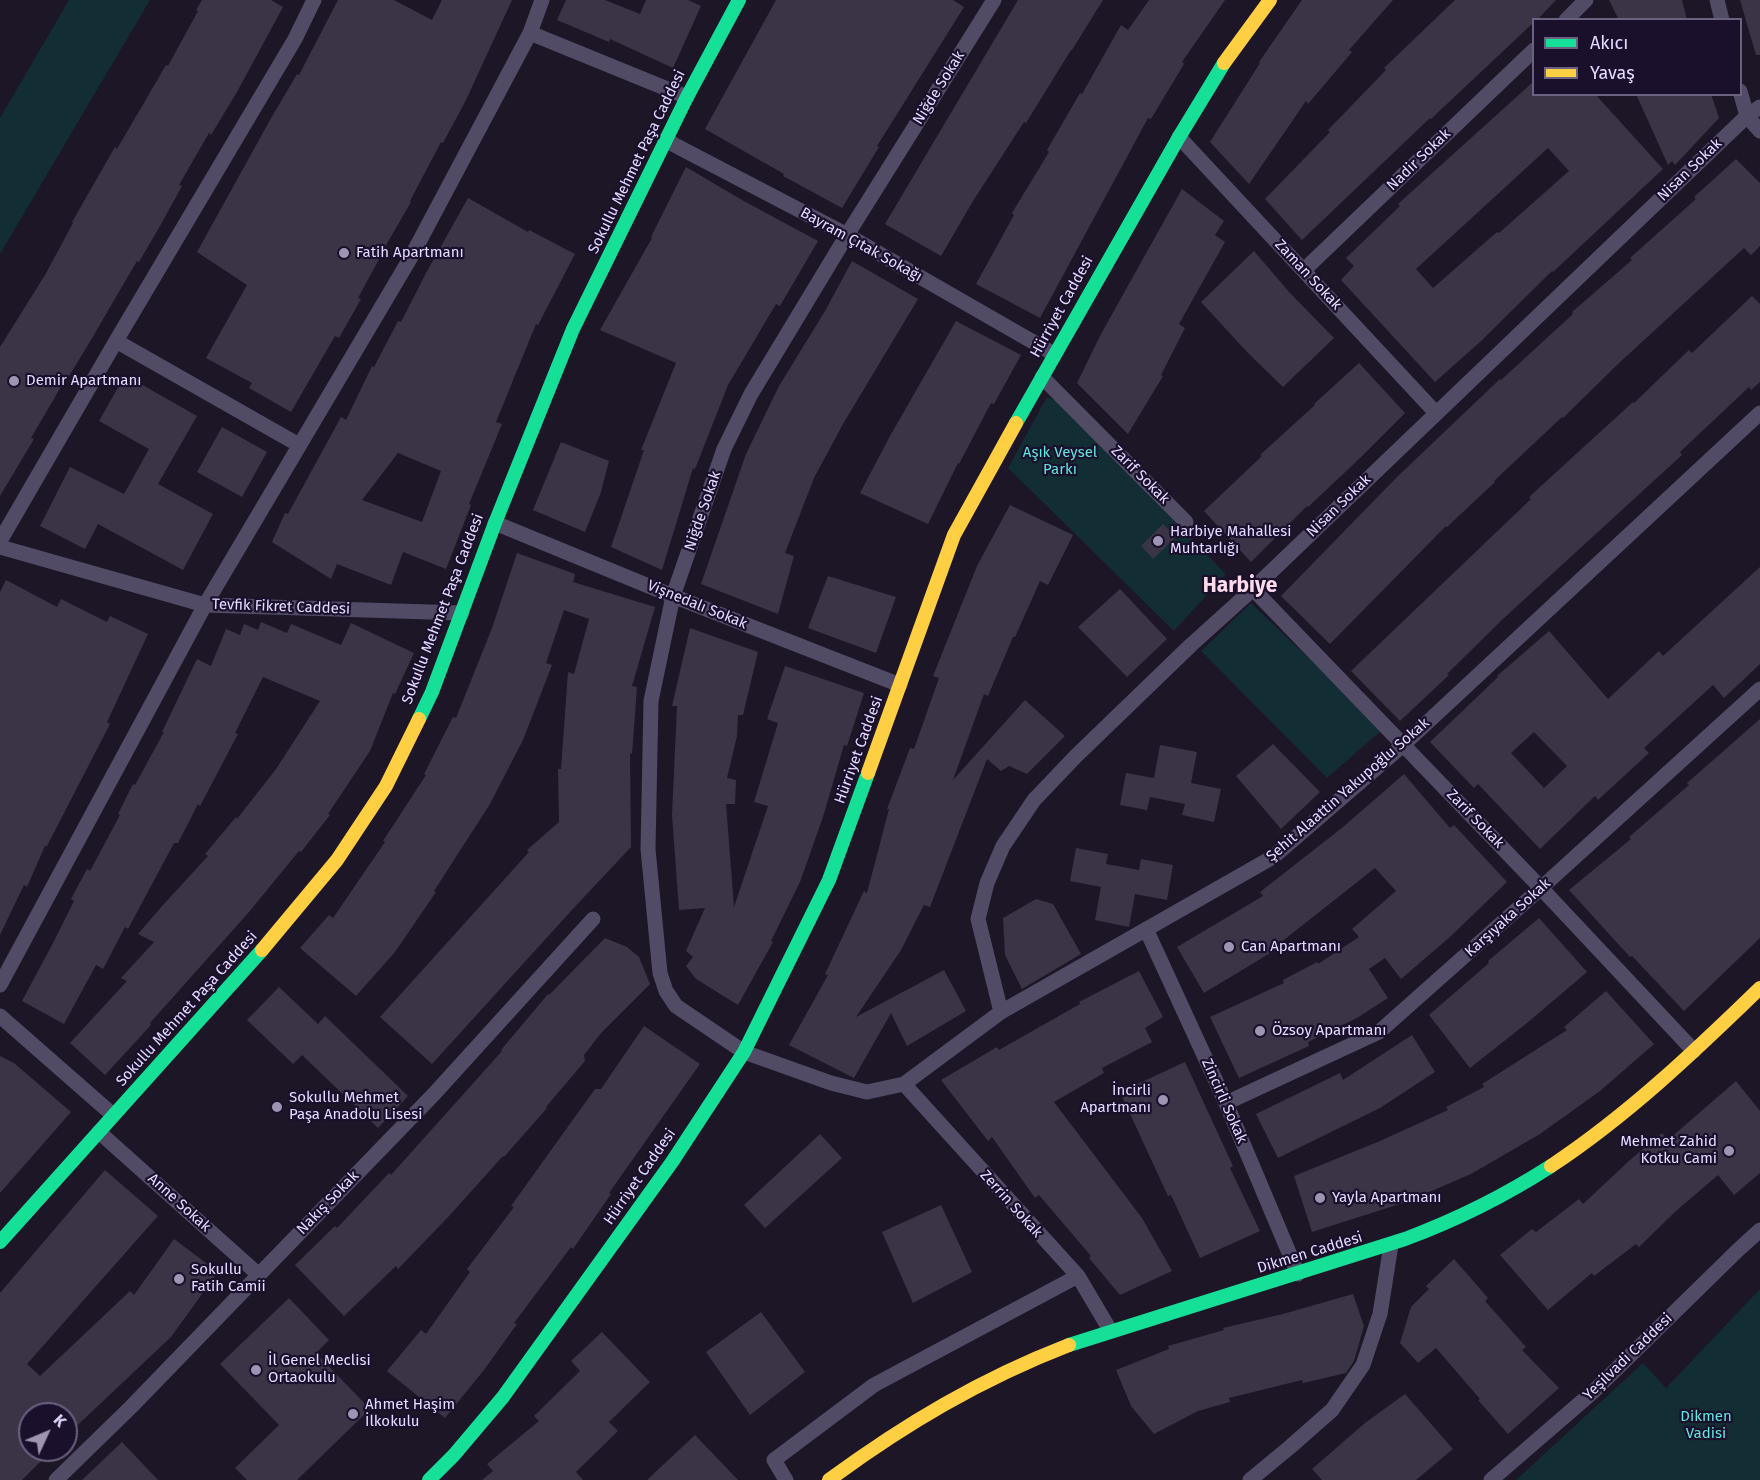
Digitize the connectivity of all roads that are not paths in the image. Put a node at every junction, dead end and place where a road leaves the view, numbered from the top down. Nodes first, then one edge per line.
1 (542, 0) edge
2 (739, 0) edge
3 (994, 0) edge
4 (1270, 0) edge
5 (1586, 0) edge
6 (1717, 0) edge
7 (308, 2) edge
8 (1568, 18) edge
9 (1722, 18) edge
10 (530, 33) junction
11 (1532, 52) edge
12 (1741, 96) edge
13 (687, 97) junction
14 (1760, 107) edge
15 (1747, 116) junction
16 (1760, 131) edge
17 (1179, 137) junction
18 (665, 140) junction
19 (847, 235) junction
20 (1304, 270) junction
21 (117, 341) junction
22 (1054, 354) junction
23 (1042, 377) junction
24 (1436, 412) junction
25 (1760, 413) edge
26 (299, 445) junction
27 (1186, 522) dead end
28 (495, 523) junction
29 (0, 541) edge
30 (0, 547) edge
31 (1253, 589) junction
32 (673, 596) junction
33 (205, 605) junction
34 (462, 613) junction
35 (900, 685) junction
36 (1760, 689) edge
37 (1403, 745) junction
38 (1541, 888) junction
39 (593, 919) dead end
40 (1146, 929) junction
41 (0, 985) edge
42 (1760, 987) edge
43 (1001, 1012) junction
44 (0, 1016) edge
45 (1694, 1051) junction
46 (744, 1052) junction
47 (904, 1084) junction
48 (1226, 1103) junction
49 (114, 1115) junction
50 (99, 1132) junction
51 (1760, 1230) edge
52 (0, 1242) edge
53 (1392, 1245) junction
54 (1298, 1274) junction
55 (259, 1275) junction
56 (1078, 1276) junction
57 (1110, 1330) junction
58 (56, 1480) edge
59 (429, 1480) edge
60 (786, 1480) edge
61 (830, 1480) edge
62 (1250, 1480) edge
63 (1491, 1480) edge

1 - 10 street
2 - 13 main road, Sokullu Mehmet Paşa Caddesi
3 - 19 street, Niğde Sokak
4 - 17 main road, Hürriyet Caddesi
5 - 8 street
6 - 9 street
7 - 21 street
10 - 13 street
10 - 26 street
11 - 20 street, Nadir Sokak
12 - 15 street
13 - 18 main road, Sokullu Mehmet Paşa Caddesi
14 - 15 street, Nisan Sokak
15 - 16 street
15 - 24 street, Nisan Sokak
17 - 20 street, Zaman Sokak
17 - 22 main road, Hürriyet Caddesi
18 - 19 street, Bayram Çıtak Sokağı
18 - 28 main road, Sokullu Mehmet Paşa Caddesi
19 - 22 street, Bayram Çıtak Sokağı
19 - 32 street, Niğde Sokak
20 - 24 street, Zaman Sokak
21 - 26 street
21 - 29 street
22 - 23 main road, Hürriyet Caddesi
23 - 27 street, Zarif Sokak
23 - 35 main road, Hürriyet Caddesi
24 - 31 street, Nisan Sokak
25 - 37 street, Şehit Alaattin Yakupoğlu Sokak
26 - 33 street
28 - 32 street, Vişnedalı Sokak
28 - 34 main road, Sokullu Mehmet Paşa Caddesi
30 - 33 street, Tevfik Fikret Caddesi
31 - 37 street, Zarif Sokak
31 - 43 street, Nisan Sokak
32 - 35 street, Vişnedalı Sokak
32 - 46 street, Niğde Sokak
33 - 34 street, Tevfik Fikret Caddesi
33 - 41 street
34 - 49 main road, Sokullu Mehmet Paşa Caddesi
35 - 46 main road, Hürriyet Caddesi
36 - 38 street, Karşıyaka Sokak
37 - 38 street, Zarif Sokak
37 - 40 street, Şehit Alaattin Yakupoğlu Sokak
38 - 45 street, Zarif Sokak
38 - 48 street, Karşıyaka Sokak
39 - 55 street, Nakış Sokak
40 - 43 street, Şehit Alaattin Yakupoğlu Sokak
40 - 48 street, Zincirli Sokak
42 - 45 main road, Dikmen Caddesi
43 - 47 street, Şehit Alaattin Yakupoğlu Sokak
44 - 49 street
45 - 53 main road, Dikmen Caddesi
46 - 47 street, Şehit Alaattin Yakupoğlu Sokak
46 - 59 main road, Hürriyet Caddesi
47 - 56 street, Zerrin Sokak
48 - 54 street, Zincirli Sokak
49 - 50 main road, Sokullu Mehmet Paşa Caddesi
50 - 52 main road, Sokullu Mehmet Paşa Caddesi
50 - 55 street, Anne Sokak
51 - 63 street, Yeşilvadi Caddesi
53 - 54 main road, Dikmen Caddesi
53 - 62 street
54 - 57 main road, Dikmen Caddesi
55 - 58 street, Nakış Sokak
56 - 57 street, Zerrin Sokak
56 - 60 street
57 - 61 main road, Dikmen Caddesi

